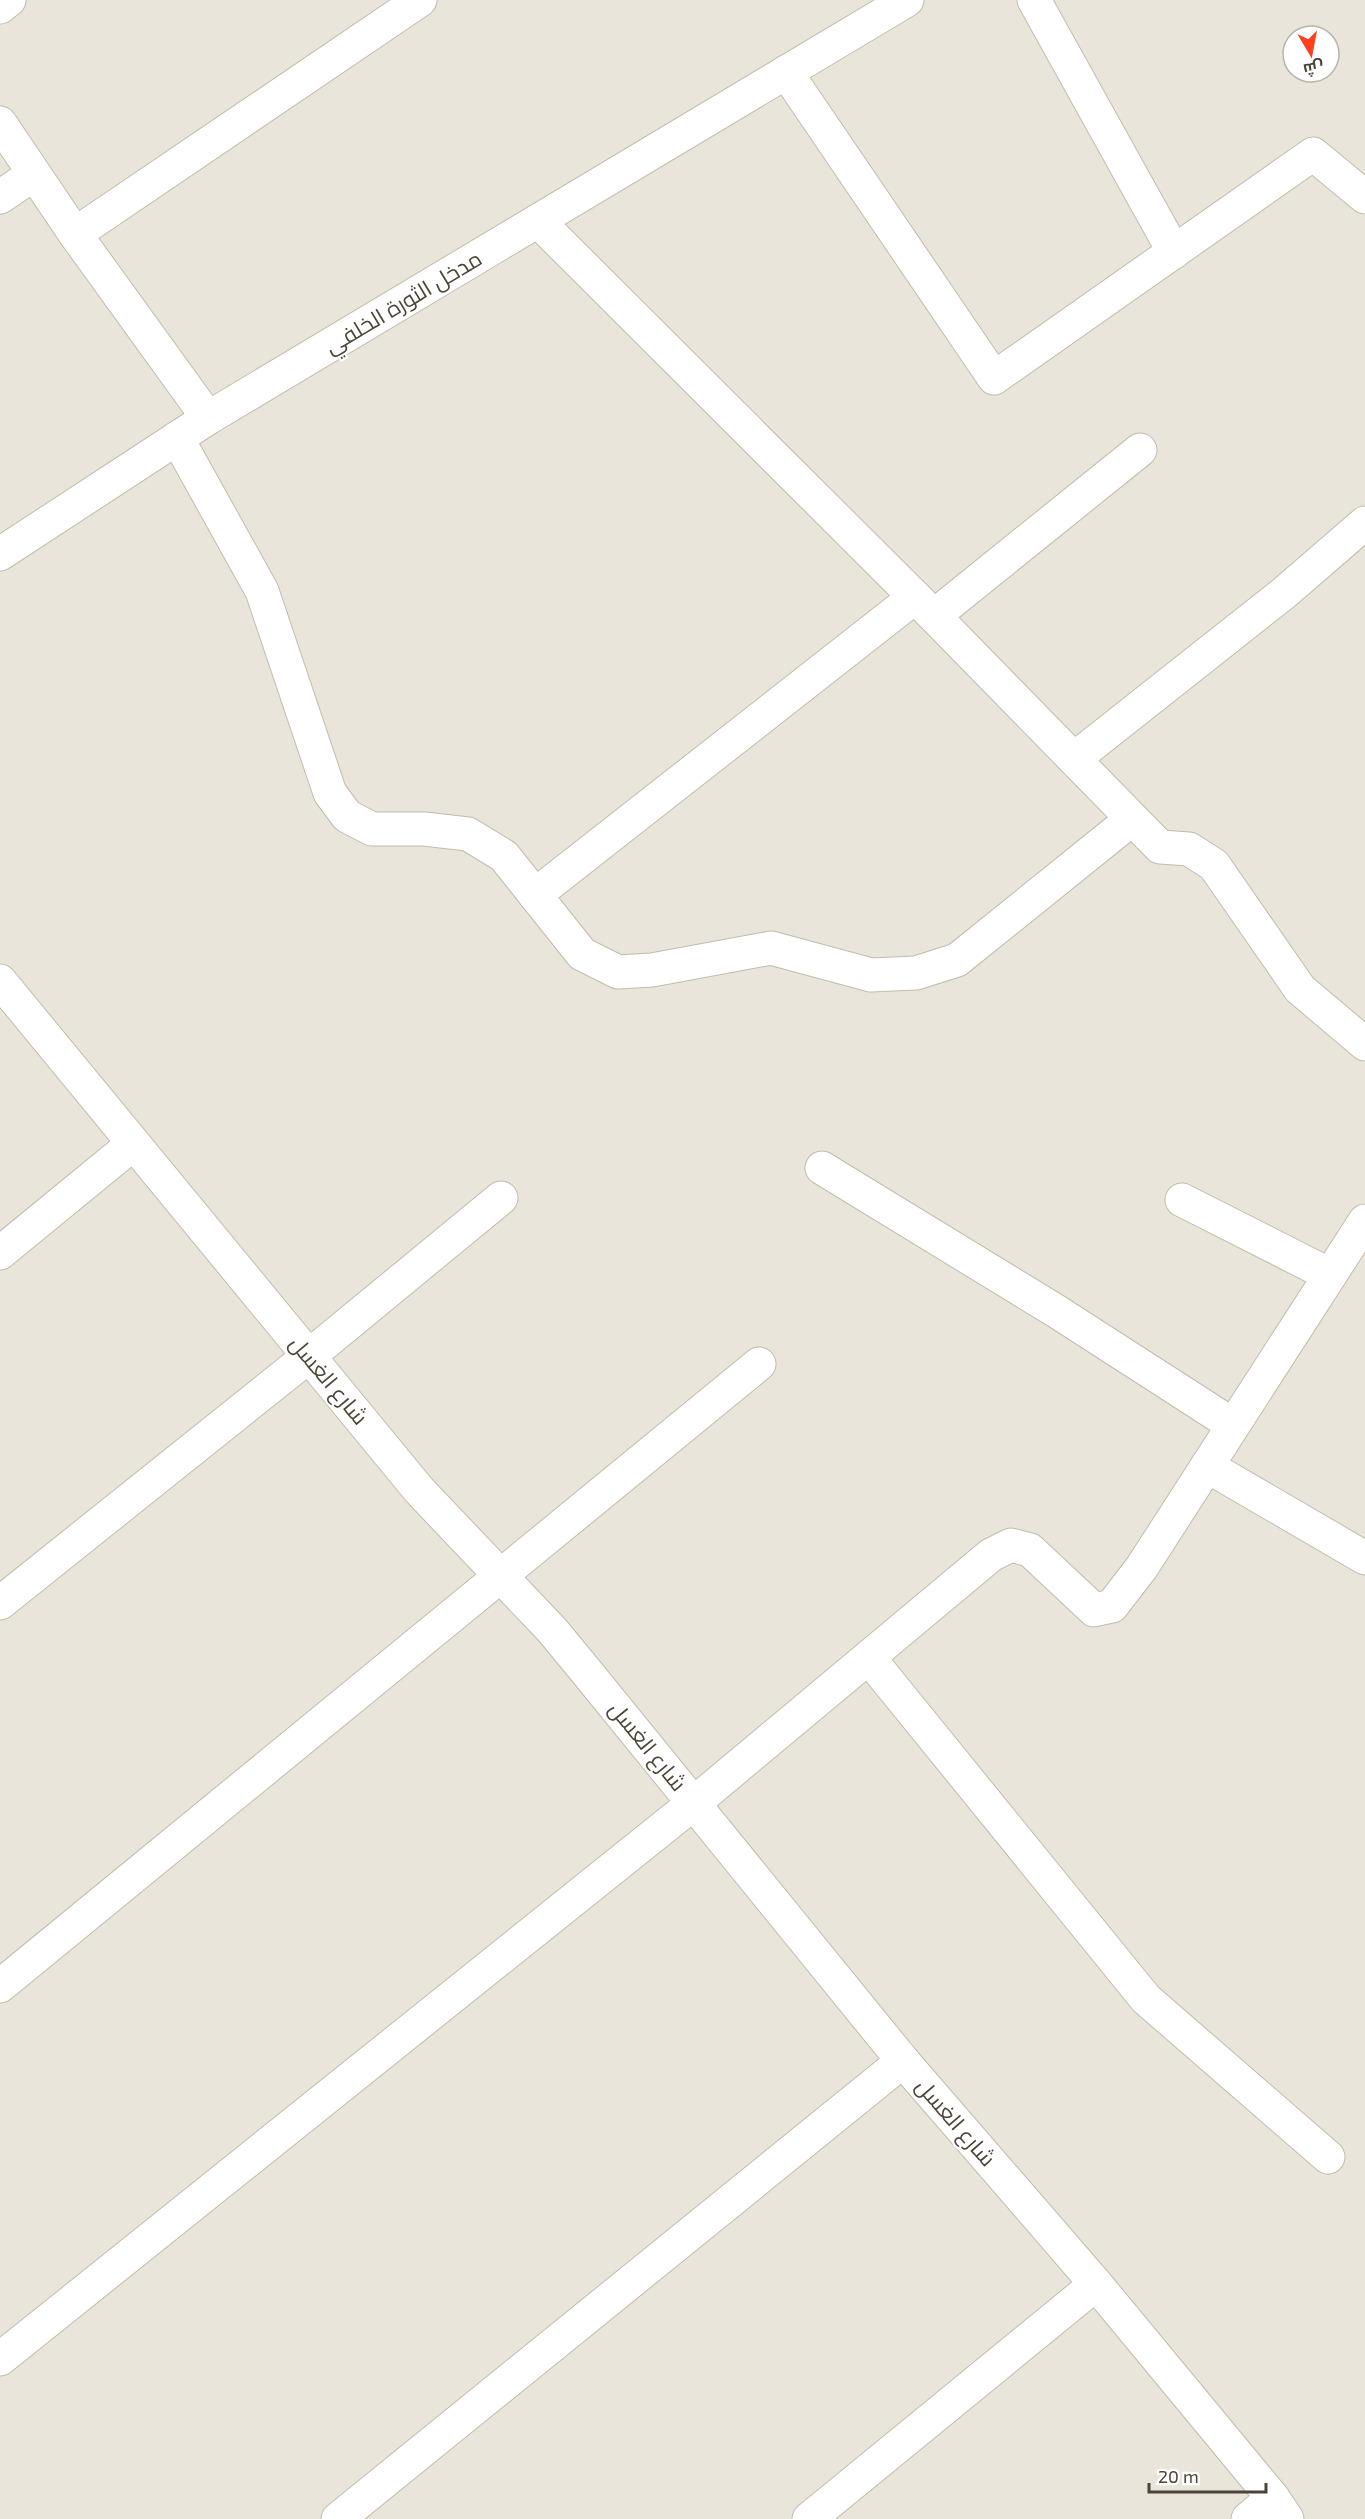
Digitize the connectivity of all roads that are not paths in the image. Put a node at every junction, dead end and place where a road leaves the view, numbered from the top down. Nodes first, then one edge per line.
1 (9, 0) edge
2 (420, 0) edge
3 (906, 0) edge
4 (1034, 0) edge
5 (0, 7) edge
6 (786, 72) junction
7 (0, 123) edge
8 (34, 174) junction
9 (0, 197) edge
10 (1365, 197) edge
11 (538, 221) junction
12 (75, 234) junction
13 (1174, 252) junction
14 (208, 418) junction
15 (177, 438) junction
16 (1140, 450) dead end
17 (1365, 523) edge
18 (0, 554) edge
19 (925, 606) junction
20 (1074, 759) junction
21 (1132, 819) junction
22 (535, 895) junction
23 (0, 981) edge
24 (1365, 1044) edge
25 (133, 1144) junction
26 (822, 1168) dead end
27 (501, 1198) dead end
28 (1182, 1200) dead end
29 (1365, 1221) edge
30 (0, 1253) edge
31 (1330, 1275) junction
32 (309, 1356) junction
33 (759, 1364) dead end
34 (1233, 1425) junction
35 (1207, 1466) junction
36 (1365, 1558) edge
37 (500, 1577) junction
38 (0, 1603) edge
39 (869, 1658) junction
40 (694, 1803) junction
41 (0, 1986) edge
42 (903, 2061) junction
43 (1328, 2157) dead end
44 (1096, 2284) junction
45 (0, 2359) edge
46 (1280, 2508) edge
47 (338, 2519) edge
48 (809, 2519) edge
49 (1248, 2519) edge

1 - 5 street
2 - 12 street
3 - 6 street, مدخل الثورة الخلفي
4 - 13 street
6 - 11 street, مدخل الثورة الخلفي
6 - 13 street
7 - 8 street
8 - 9 street
8 - 12 street
10 - 13 street
11 - 14 street, مدخل الثورة الخلفي
11 - 19 street
12 - 14 street
14 - 15 street, مدخل الثورة الخلفي
15 - 18 street, مدخل الثورة الخلفي
15 - 22 street
16 - 19 street
17 - 20 street
19 - 20 street
19 - 22 street
20 - 21 street
21 - 22 street
21 - 24 street
23 - 25 street, شارع الغسل
25 - 30 street
25 - 32 street, شارع الغسل
26 - 34 street
27 - 32 street
28 - 31 street
29 - 31 street
31 - 34 street
32 - 37 street, شارع الغسل
32 - 38 street
33 - 37 street
34 - 35 street
35 - 36 street
35 - 39 street
37 - 40 street, شارع الغسل
37 - 41 street
39 - 40 street
39 - 43 street
40 - 42 street, شارع الغسل
40 - 45 street
42 - 44 street, شارع الغسل
42 - 47 street
44 - 46 street, شارع الغسل
44 - 48 street
46 - 49 street

